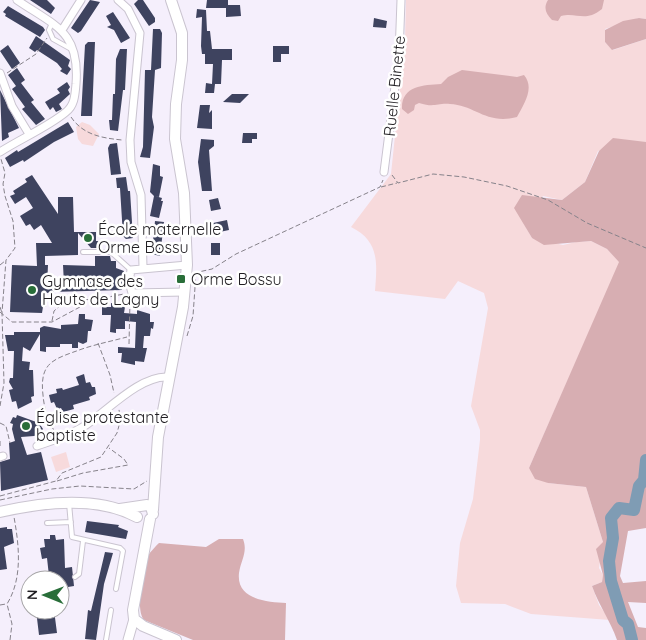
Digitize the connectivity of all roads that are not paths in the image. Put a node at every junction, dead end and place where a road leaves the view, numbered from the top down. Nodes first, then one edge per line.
1 (17, 0) edge
2 (81, 0) edge
3 (118, 0) edge
4 (171, 0) edge
5 (401, 0) edge
6 (52, 23) junction
7 (62, 30) junction
8 (74, 51) junction
9 (0, 75) edge
10 (29, 134) junction
11 (0, 152) edge
12 (384, 172) road end
13 (83, 252) dead end
14 (143, 267) junction
15 (131, 270) junction
16 (190, 270) junction
17 (185, 292) junction
18 (168, 377) junction
19 (37, 446) dead end
20 (69, 503) junction
21 (0, 512) edge
22 (144, 513) junction
23 (70, 522) junction
24 (47, 524) dead end
25 (83, 541) junction
26 (75, 577) dead end
27 (116, 589) dead end
28 (112, 610) dead end
29 (134, 619) junction
30 (106, 640) edge
31 (128, 640) edge
32 (176, 640) edge

1 - 6 street
2 - 7 street
3 - 14 street
4 - 16 main road
5 - 12 street, Ruelle Binette
6 - 7 street
6 - 8 lane
7 - 8 street
8 - 10 street
9 - 10 street
10 - 11 street
13 - 15 lane
14 - 15 street
14 - 16 street
15 - 17 street
16 - 17 main road
17 - 18 main road
18 - 19 street
18 - 22 main road
20 - 21 main road
20 - 22 main road
20 - 23 lane
22 - 29 main road
23 - 24 lane
23 - 25 lane
25 - 26 lane
25 - 27 lane
28 - 30 lane
29 - 31 street
29 - 32 main road

